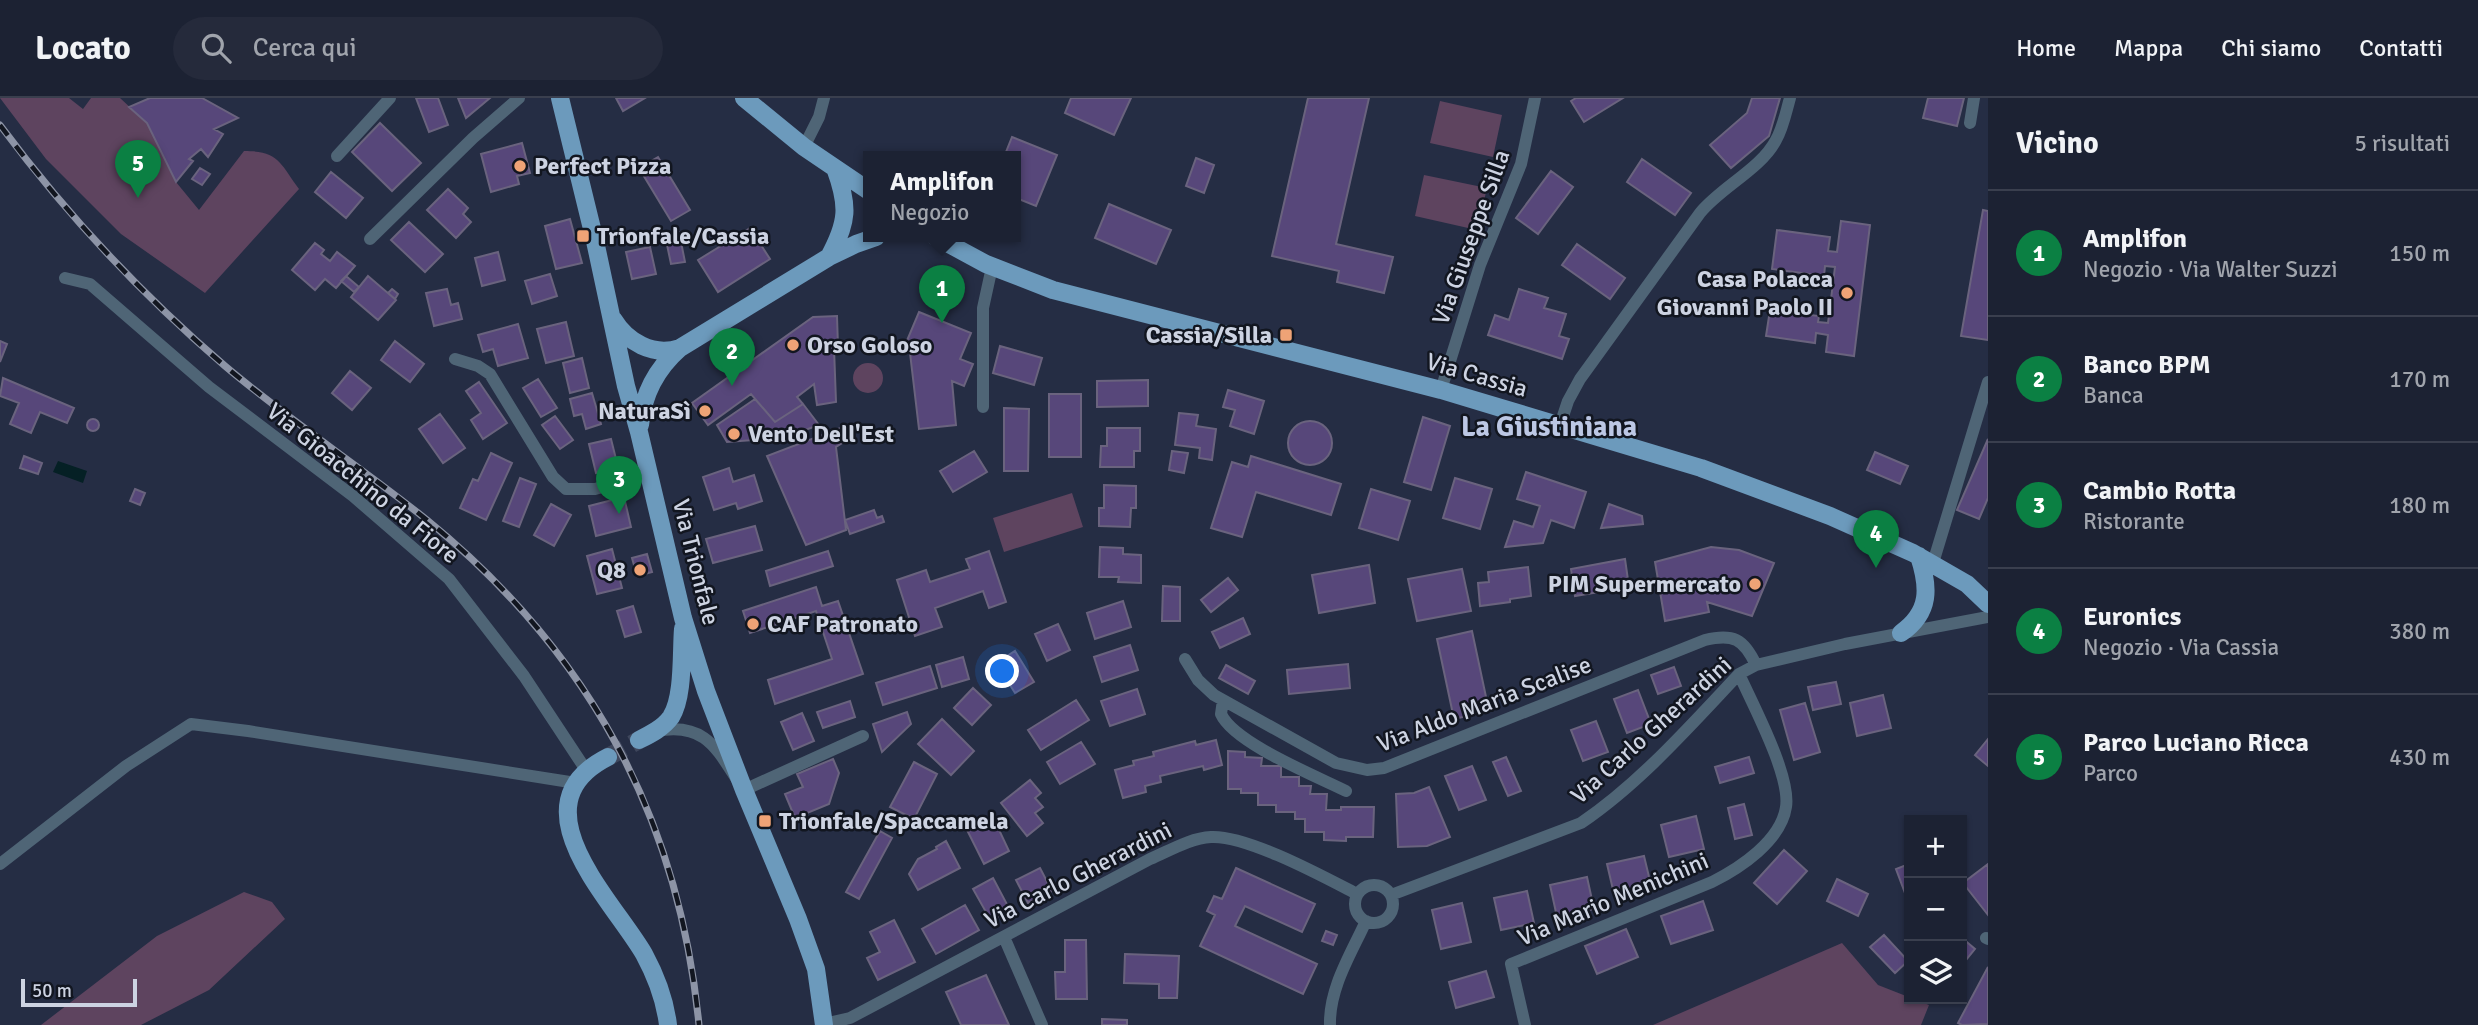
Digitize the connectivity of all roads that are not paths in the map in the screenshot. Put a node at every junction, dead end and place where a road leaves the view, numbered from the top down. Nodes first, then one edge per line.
1 (390, 98) edge
2 (519, 98) edge
3 (560, 98) edge
4 (744, 98) edge
5 (824, 98) edge
6 (1535, 98) edge
7 (1790, 98) edge
8 (1974, 98) edge
9 (1970, 124) dead end
10 (804, 147) junction
11 (337, 156) dead end
12 (835, 168) junction
13 (863, 187) edge
14 (370, 239) dead end
15 (863, 242) edge
16 (944, 242) edge
17 (829, 257) junction
18 (992, 267) junction
19 (65, 278) dead end
20 (612, 316) junction
21 (680, 348) junction
22 (455, 359) dead end
23 (1988, 382) edge
24 (1441, 390) junction
25 (983, 407) dead end
26 (1560, 425) junction
27 (639, 432) junction
28 (649, 474) junction
29 (1926, 560) junction
30 (1988, 604) edge
31 (1988, 617) edge
32 (683, 618) junction
33 (1901, 633) junction
34 (1185, 659) dead end
35 (1756, 665) junction
36 (1739, 674) junction
37 (1223, 700) junction
38 (656, 731) junction
39 (863, 736) dead end
40 (639, 740) tunnel mouth
41 (608, 757) tunnel mouth
42 (581, 777) junction
43 (744, 790) junction
44 (1346, 791) dead end
45 (0, 864) edge
46 (1357, 894) junction
47 (1391, 895) junction
48 (1366, 921) junction
49 (1004, 937) junction
50 (824, 1024) edge
51 (668, 1025) edge
52 (1042, 1025) edge
53 (1330, 1025) edge
54 (1525, 1025) edge

1 - 11 street
2 - 14 street
3 - 20 main road, Via Trionfale
4 - 10 main road
5 - 10 street
6 - 24 street, Via Giuseppe Silla
7 - 26 street
8 - 9 street
10 - 12 main road
12 - 13 main road
12 - 17 main road
15 - 17 main road
16 - 18 main road, Via Cassia
17 - 21 main road
18 - 24 main road, Via Cassia
18 - 25 street
19 - 42 street, Via Gioacchino da Fiore
20 - 21 main road
20 - 27 main road, Via Trionfale
21 - 27 main road
22 - 28 street
23 - 29 street
24 - 26 main road, Via Cassia
26 - 29 main road, Via Cassia
27 - 28 main road, Via Trionfale
28 - 32 main road, Via Trionfale
29 - 30 main road, Via Cassia
29 - 33 main road
31 - 33 street, Via Carlo Gherardini
32 - 38 main road
32 - 43 main road, Via Trionfale
33 - 35 street, Via Carlo Gherardini
34 - 37 street, Via Aldo Maria Scalise
35 - 36 street, Via Carlo Gherardini
35 - 37 street, Via Aldo Maria Scalise
36 - 47 street, Via Carlo Gherardini
36 - 54 street, Via Mario Menichini
37 - 44 street, Via Aldo Maria Scalise
38 - 40 main road
38 - 43 street
39 - 43 street
41 - 42 main road
42 - 45 street
42 - 51 main road
43 - 50 main road, Via Trionfale
46 - 47 street
46 - 48 street
46 - 49 street, Via Carlo Gherardini
47 - 48 street
48 - 53 street
49 - 50 street, Via Carlo Gherardini
49 - 52 street

